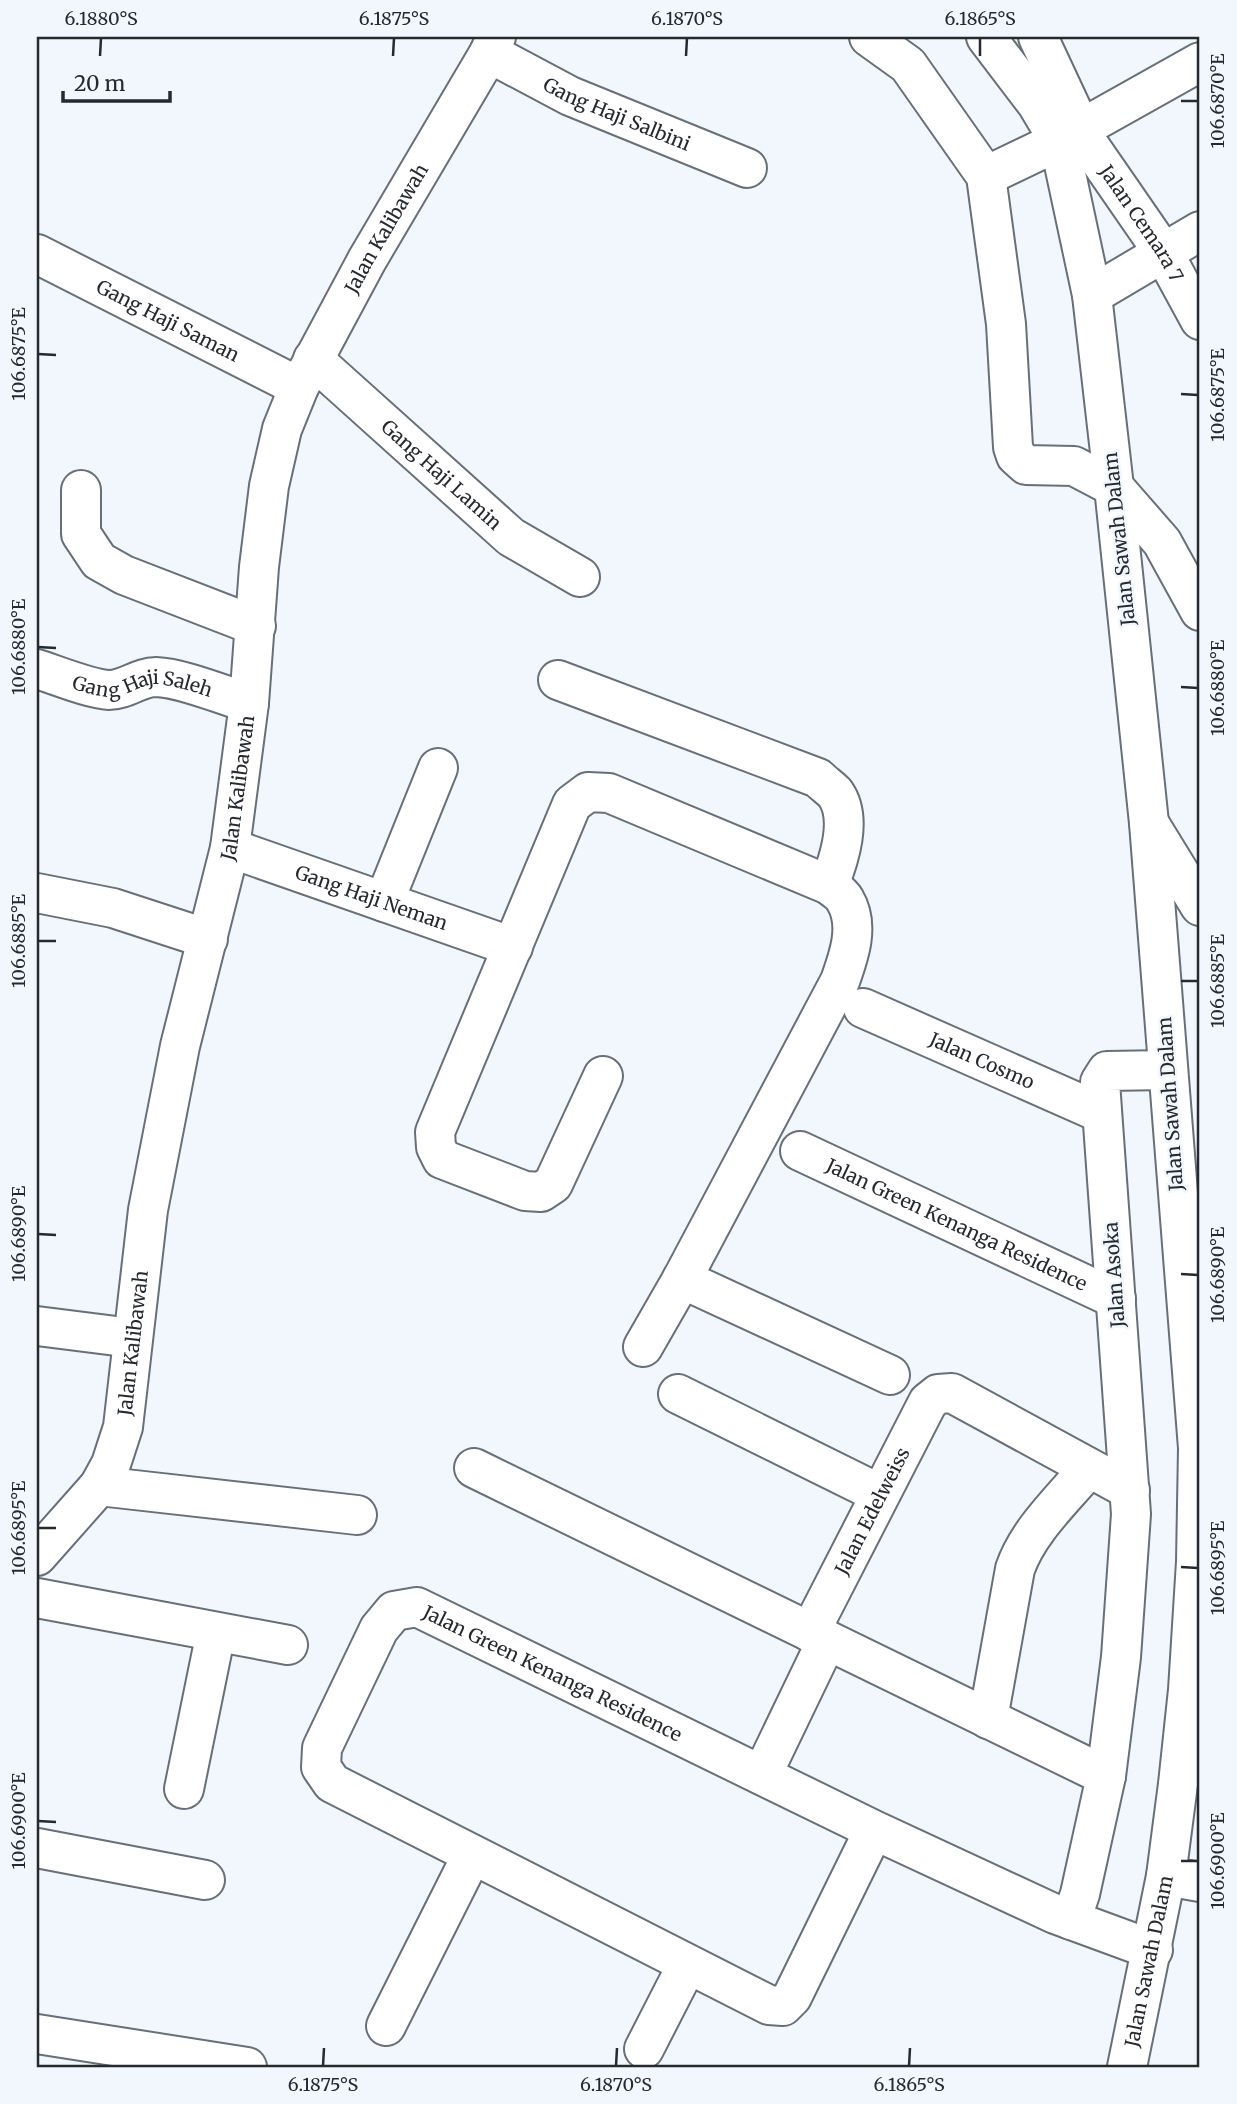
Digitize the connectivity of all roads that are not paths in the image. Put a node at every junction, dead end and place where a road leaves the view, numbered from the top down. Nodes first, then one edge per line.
1 (869, 37) edge
2 (986, 37) edge
3 (1038, 37) edge
4 (493, 45) edge
5 (1200, 62) edge
6 (1060, 139) junction
7 (747, 168) dead end
8 (998, 171) junction
9 (1200, 231) edge
10 (1163, 253) junction
11 (37, 254) edge
12 (1092, 295) junction
13 (1200, 320) edge
14 (306, 373) junction
15 (1114, 487) junction
16 (81, 490) dead end
17 (580, 577) dead end
18 (1200, 611) edge
19 (256, 626) junction
20 (37, 669) edge
21 (558, 680) dead end
22 (249, 704) junction
23 (438, 768) dead end
24 (1149, 823) junction
25 (230, 848) junction
26 (829, 885) junction
27 (37, 893) edge
28 (384, 902) junction
29 (1200, 906) edge
30 (208, 939) junction
31 (513, 947) junction
32 (863, 1008) dead end
33 (1160, 1070) junction
34 (603, 1076) dead end
35 (1101, 1114) junction
36 (800, 1151) dead end
37 (682, 1279) junction
38 (1116, 1299) junction
39 (37, 1326) edge
40 (132, 1338) junction
41 (643, 1348) dead end
42 (890, 1375) dead end
43 (678, 1394) dead end
44 (1199, 1448) edge
45 (474, 1468) dead end
46 (1088, 1469) junction
47 (99, 1486) junction
48 (1129, 1490) junction
49 (880, 1494) junction
50 (357, 1515) dead end
51 (37, 1556) edge
52 (37, 1598) edge
53 (216, 1632) junction
54 (819, 1636) junction
55 (288, 1645) dead end
56 (988, 1718) junction
57 (762, 1775) junction
58 (1106, 1776) junction
59 (184, 1789) dead end
60 (874, 1830) junction
61 (37, 1848) edge
62 (472, 1856) junction
63 (1183, 1879) edge
64 (205, 1880) dead end
65 (1083, 1925) junction
66 (1145, 1948) junction
67 (687, 1965) junction
68 (386, 2026) dead end
69 (37, 2034) edge
70 (645, 2049) dead end
71 (247, 2067) edge
72 (1127, 2067) edge

1 - 8 street
2 - 6 street
3 - 6 street
4 - 7 street, Gang Haji Salbini
4 - 14 street, Jalan Kalibawah
5 - 6 street
6 - 8 street
6 - 10 street, Jalan Cemara 7
6 - 12 street, Jalan Sawah Dalam
8 - 15 street
9 - 10 street
10 - 12 street
10 - 13 street, Jalan Cemara 7
11 - 14 street, Gang Haji Saman
12 - 15 street, Jalan Sawah Dalam
14 - 17 street, Gang Haji Lamin
14 - 19 street, Jalan Kalibawah
15 - 18 street
15 - 24 street, Jalan Sawah Dalam
16 - 19 street
19 - 22 street, Jalan Kalibawah
20 - 22 street, Gang Haji Saleh
21 - 26 street
22 - 25 street, Jalan Kalibawah
23 - 28 street
24 - 29 street
24 - 33 street, Jalan Sawah Dalam
25 - 28 street, Gang Haji Neman
25 - 30 street, Jalan Kalibawah
26 - 31 street
26 - 37 street
27 - 30 street
28 - 31 street, Gang Haji Neman
30 - 40 street, Jalan Kalibawah
31 - 34 street
32 - 35 street, Jalan Cosmo
33 - 35 street, Jalan Asoka
33 - 44 street, Jalan Sawah Dalam
35 - 38 street, Jalan Asoka
36 - 38 street, Jalan Green Kenanga Residence
37 - 41 street
37 - 42 street
38 - 48 street, Jalan Asoka
39 - 40 street
40 - 47 street, Jalan Kalibawah
43 - 49 street
44 - 63 street, Jalan Sawah Dalam
45 - 54 street
46 - 48 street
46 - 49 street, Jalan Edelweiss
46 - 56 street
47 - 50 street
47 - 51 street, Jalan Kalibawah
48 - 58 street, Jalan Asoka
49 - 54 street, Jalan Edelweiss
52 - 53 street
53 - 55 street
53 - 59 street
54 - 56 street
54 - 57 street, Jalan Edelweiss
56 - 58 street
57 - 60 street, Jalan Green Kenanga Residence
57 - 62 street, Jalan Green Kenanga Residence
58 - 65 street
60 - 65 street, Jalan Green Kenanga Residence
60 - 67 street, Jalan Green Kenanga Residence
61 - 64 street
62 - 67 street, Jalan Green Kenanga Residence
62 - 68 street
63 - 66 street, Jalan Sawah Dalam
65 - 66 street, Jalan Green Kenanga Residence
66 - 72 street, Jalan Sawah Dalam
67 - 70 street
69 - 71 street

